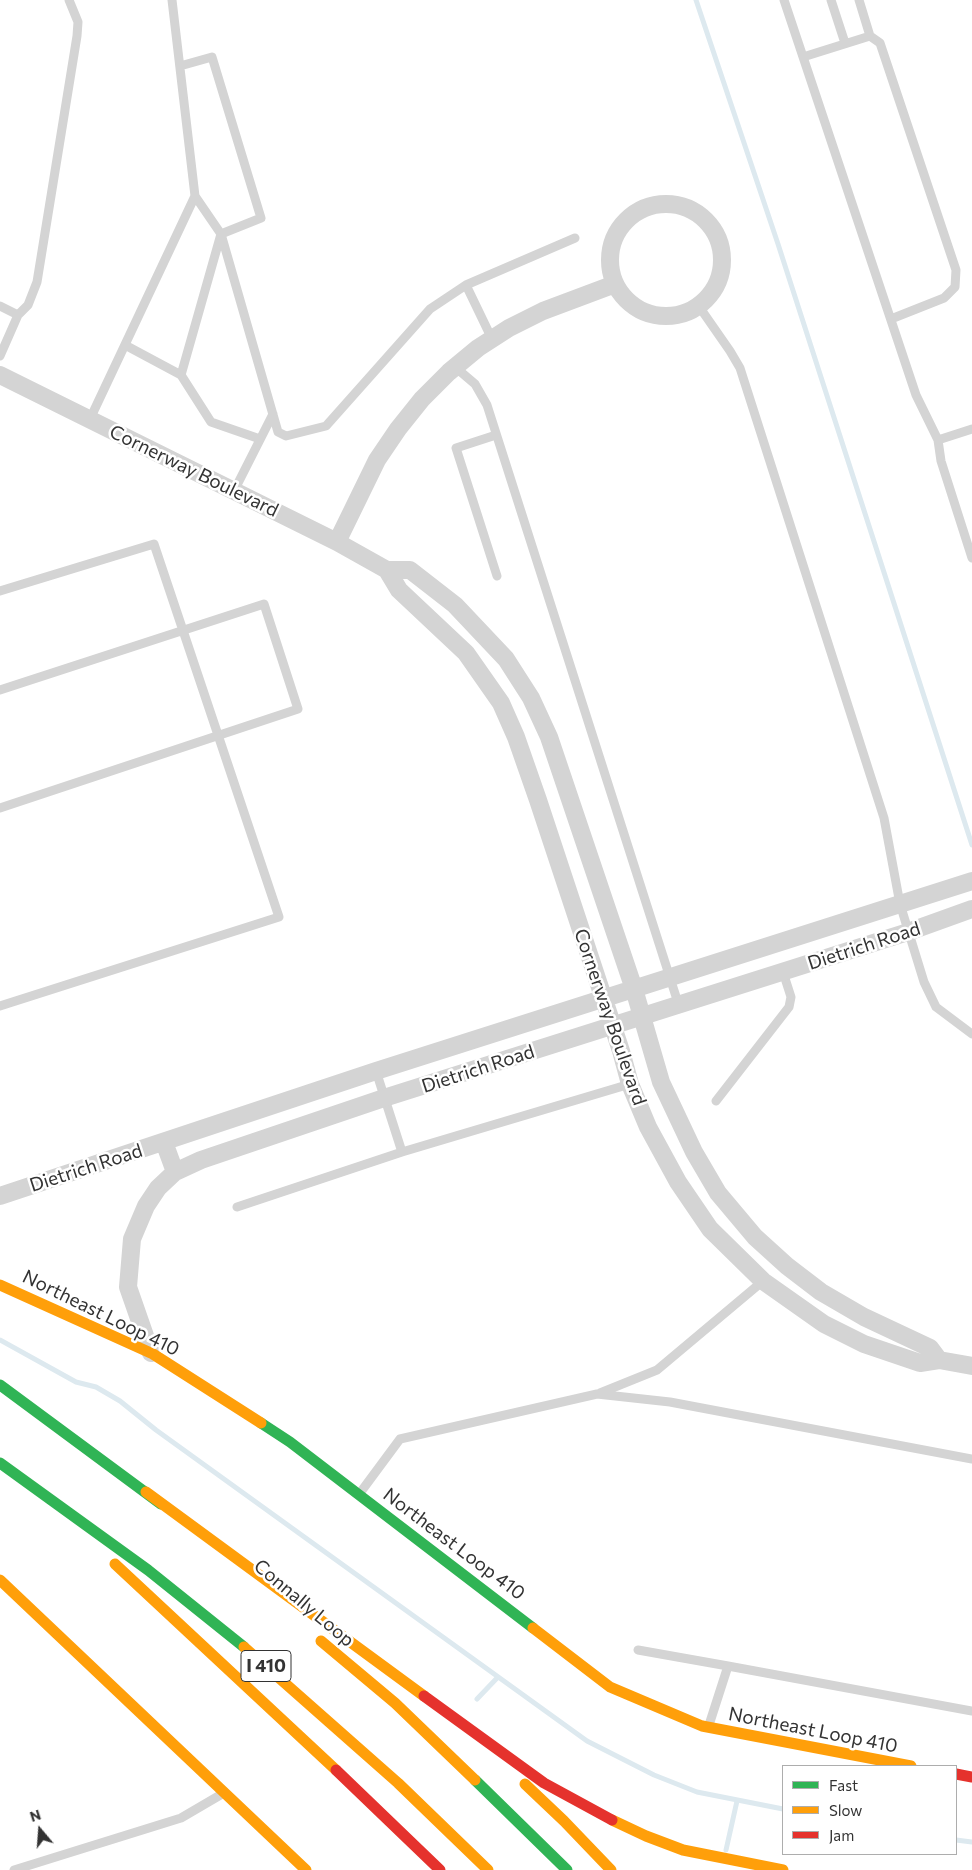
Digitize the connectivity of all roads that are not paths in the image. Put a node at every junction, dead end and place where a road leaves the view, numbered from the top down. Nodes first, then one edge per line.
1 (69, 0) edge
2 (172, 0) edge
3 (784, 0) edge
4 (831, 0) edge
5 (859, 0) edge
6 (870, 36) junction
7 (845, 43) junction
8 (803, 57) junction
9 (180, 66) junction
10 (195, 196) junction
11 (221, 234) junction
12 (575, 238) dead end
13 (615, 284) junction
14 (466, 285) junction
15 (698, 305) junction
16 (0, 306) edge
17 (18, 315) junction
18 (891, 319) junction
19 (492, 339) junction
20 (125, 345) junction
21 (0, 356) edge
22 (455, 367) junction
23 (0, 375) edge
24 (182, 375) junction
25 (273, 414) junction
26 (90, 419) junction
27 (972, 429) edge
28 (496, 435) junction
29 (260, 439) junction
30 (938, 440) junction
31 (234, 491) junction
32 (337, 542) junction
33 (972, 558) edge
34 (387, 570) junction
35 (497, 576) dead end
36 (0, 591) edge
37 (183, 630) junction
38 (0, 690) edge
39 (218, 735) junction
40 (0, 808) edge
41 (972, 881) edge
42 (900, 904) junction
43 (972, 908) edge
44 (908, 932) junction
45 (784, 972) junction
46 (670, 976) junction
47 (634, 989) junction
48 (603, 998) junction
49 (0, 1006) edge
50 (679, 1006) junction
51 (643, 1017) junction
52 (613, 1026) junction
53 (972, 1034) edge
54 (376, 1071) junction
55 (630, 1084) junction
56 (384, 1098) junction
57 (716, 1101) dead end
58 (164, 1142) junction
59 (402, 1152) junction
60 (175, 1172) junction
61 (0, 1196) edge
62 (236, 1207) dead end
63 (763, 1281) junction
64 (0, 1284) edge
65 (151, 1352) junction
66 (939, 1360) junction
67 (972, 1366) edge
68 (0, 1385) edge
69 (597, 1394) junction
70 (972, 1459) edge
71 (0, 1463) edge
72 (26, 1481) junction
73 (146, 1492) junction
74 (359, 1494) junction
75 (0, 1580) edge
76 (275, 1601) dead end
77 (312, 1633) dead end
78 (638, 1650) dead end
79 (728, 1666) junction
80 (972, 1711) edge
81 (451, 1715) junction
82 (708, 1728) junction
83 (906, 1765) edge
84 (957, 1774) edge
85 (972, 1777) edge
86 (224, 1793) junction
87 (433, 1865) edge
88 (14, 1870) edge
89 (306, 1870) edge
90 (440, 1870) edge
91 (488, 1870) edge
92 (567, 1870) edge
93 (611, 1870) edge
94 (783, 1870) edge

1 - 17 lane
2 - 9 lane
3 - 8 lane
4 - 7 lane
5 - 6 lane
6 - 7 lane
6 - 18 lane
7 - 8 lane
8 - 18 lane
9 - 10 lane
9 - 11 lane
10 - 11 lane
10 - 20 lane
11 - 24 lane
11 - 25 lane
12 - 14 lane
13 - 15 street
13 - 15 street
13 - 19 street
14 - 19 lane
14 - 25 lane
15 - 42 lane
16 - 17 lane
17 - 21 lane
18 - 30 lane
19 - 22 street
20 - 24 lane
20 - 26 lane
22 - 28 lane
22 - 32 street
23 - 26 street, Cornerway Boulevard
24 - 29 lane
25 - 29 lane
26 - 31 street, Cornerway Boulevard
27 - 30 lane
28 - 35 lane
28 - 46 lane
29 - 31 lane
30 - 33 lane
31 - 32 street, Cornerway Boulevard
32 - 34 street, Cornerway Boulevard
34 - 47 street, Cornerway Boulevard
34 - 48 street, Cornerway Boulevard
36 - 37 lane
37 - 38 lane
37 - 39 lane
37 - 39 lane
39 - 40 lane
39 - 49 lane
41 - 42 street, Dietrich Road
42 - 44 lane
42 - 46 street, Dietrich Road
43 - 44 street, Dietrich Road
44 - 45 street, Dietrich Road
44 - 53 lane
45 - 50 street, Dietrich Road
45 - 57 lane
46 - 47 street, Dietrich Road
46 - 50 lane
47 - 48 street, Dietrich Road
47 - 51 street, Cornerway Boulevard
48 - 52 street, Cornerway Boulevard
48 - 54 street, Dietrich Road
50 - 51 street, Dietrich Road
51 - 52 street, Dietrich Road
51 - 66 street, Cornerway Boulevard
52 - 55 street, Cornerway Boulevard
52 - 56 street, Dietrich Road
54 - 56 lane
54 - 58 street, Dietrich Road
55 - 59 lane
55 - 63 street, Cornerway Boulevard
56 - 59 lane
56 - 60 street, Dietrich Road
58 - 60 street
58 - 61 street, Dietrich Road
59 - 62 lane
60 - 65 street, Dietrich Road
63 - 66 street, Cornerway Boulevard
63 - 69 lane
64 - 65 main road, Northeast Loop 410
65 - 74 main road, Northeast Loop 410
66 - 67 street, Cornerway Boulevard
68 - 73 main road, Connally Loop
69 - 70 lane
69 - 74 lane
71 - 72 main road, I 410
72 - 87 main road
72 - 91 main road, I 410
73 - 76 main road, Connally Loop
73 - 81 main road
74 - 82 main road, Northeast Loop 410
75 - 86 main road
77 - 92 main road, Connally Loop / I 410
78 - 79 lane
79 - 80 lane
79 - 82 lane
81 - 93 main road
81 - 94 main road
82 - 83 main road, Northeast Loop 410
84 - 85 main road
86 - 88 lane
86 - 89 main road
87 - 90 main road

